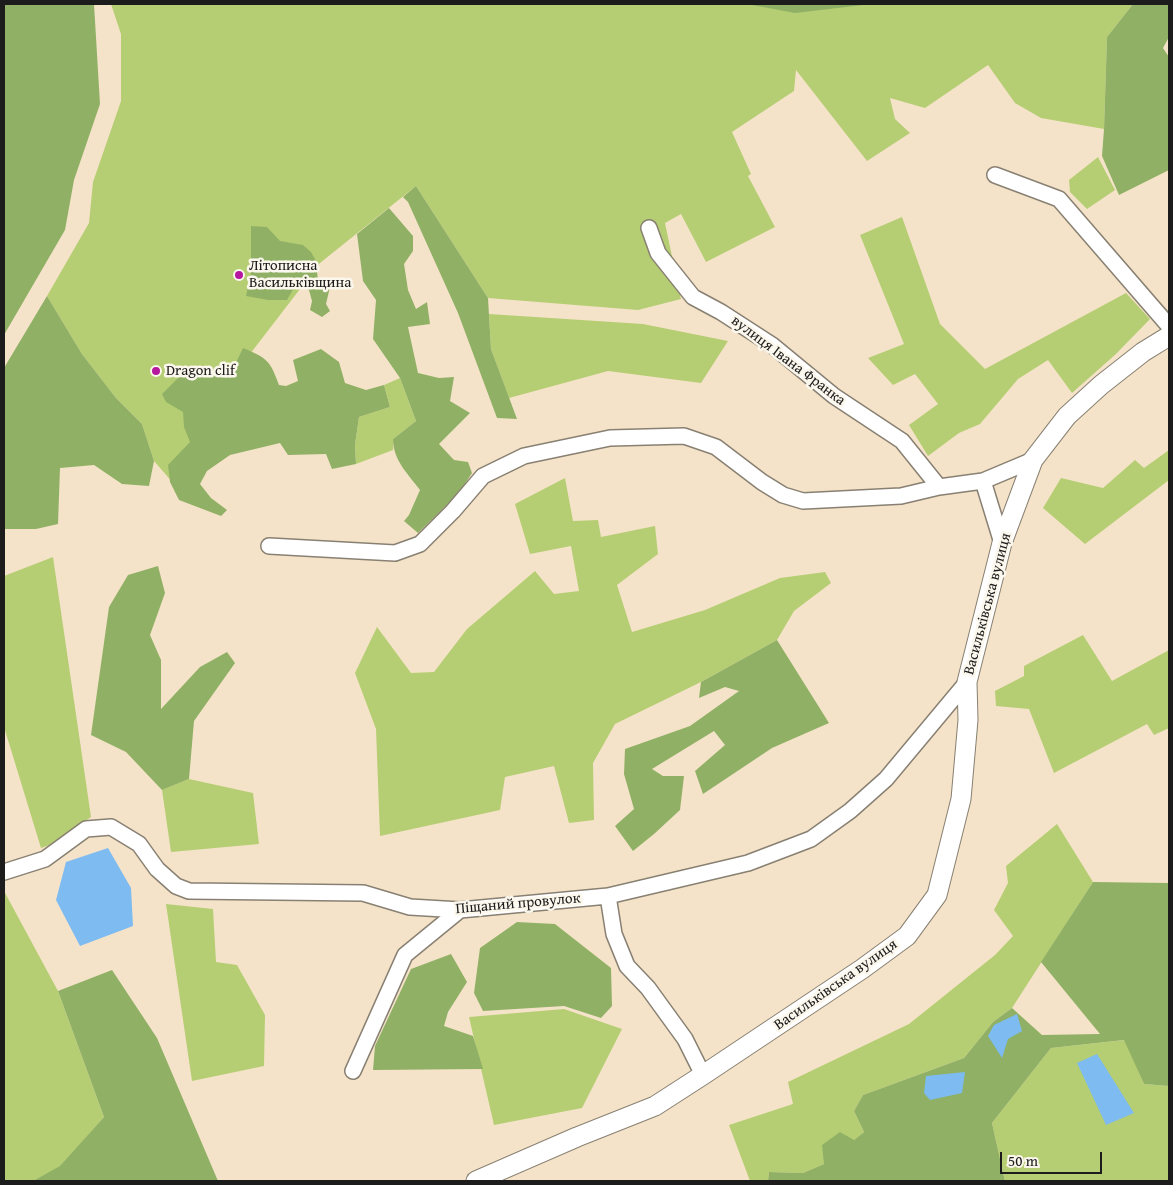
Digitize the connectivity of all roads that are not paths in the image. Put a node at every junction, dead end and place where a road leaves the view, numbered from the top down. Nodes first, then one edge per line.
1 (995, 175) dead end
2 (649, 228) dead end
3 (1169, 326) edge
4 (1169, 336) edge
5 (1033, 460) junction
6 (983, 481) junction
7 (939, 487) junction
8 (1002, 543) junction
9 (269, 546) dead end
10 (966, 682) junction
11 (4, 872) edge
12 (608, 896) junction
13 (460, 910) junction
14 (353, 1071) dead end
15 (703, 1075) junction
16 (476, 1181) edge

1 - 3 street
2 - 7 street, вулиця Івана Франка
4 - 5 street, Васильківська вулиця
5 - 6 street
5 - 8 street, Васильківська вулиця
6 - 7 street
6 - 8 street
7 - 9 street
8 - 10 street, Васильківська вулиця
10 - 12 street, Піщаний провулок
10 - 15 street, Васильківська вулиця
11 - 13 street, Піщаний провулок
12 - 13 street, Піщаний провулок
12 - 15 street
13 - 14 street
15 - 16 street, Васильківська вулиця

